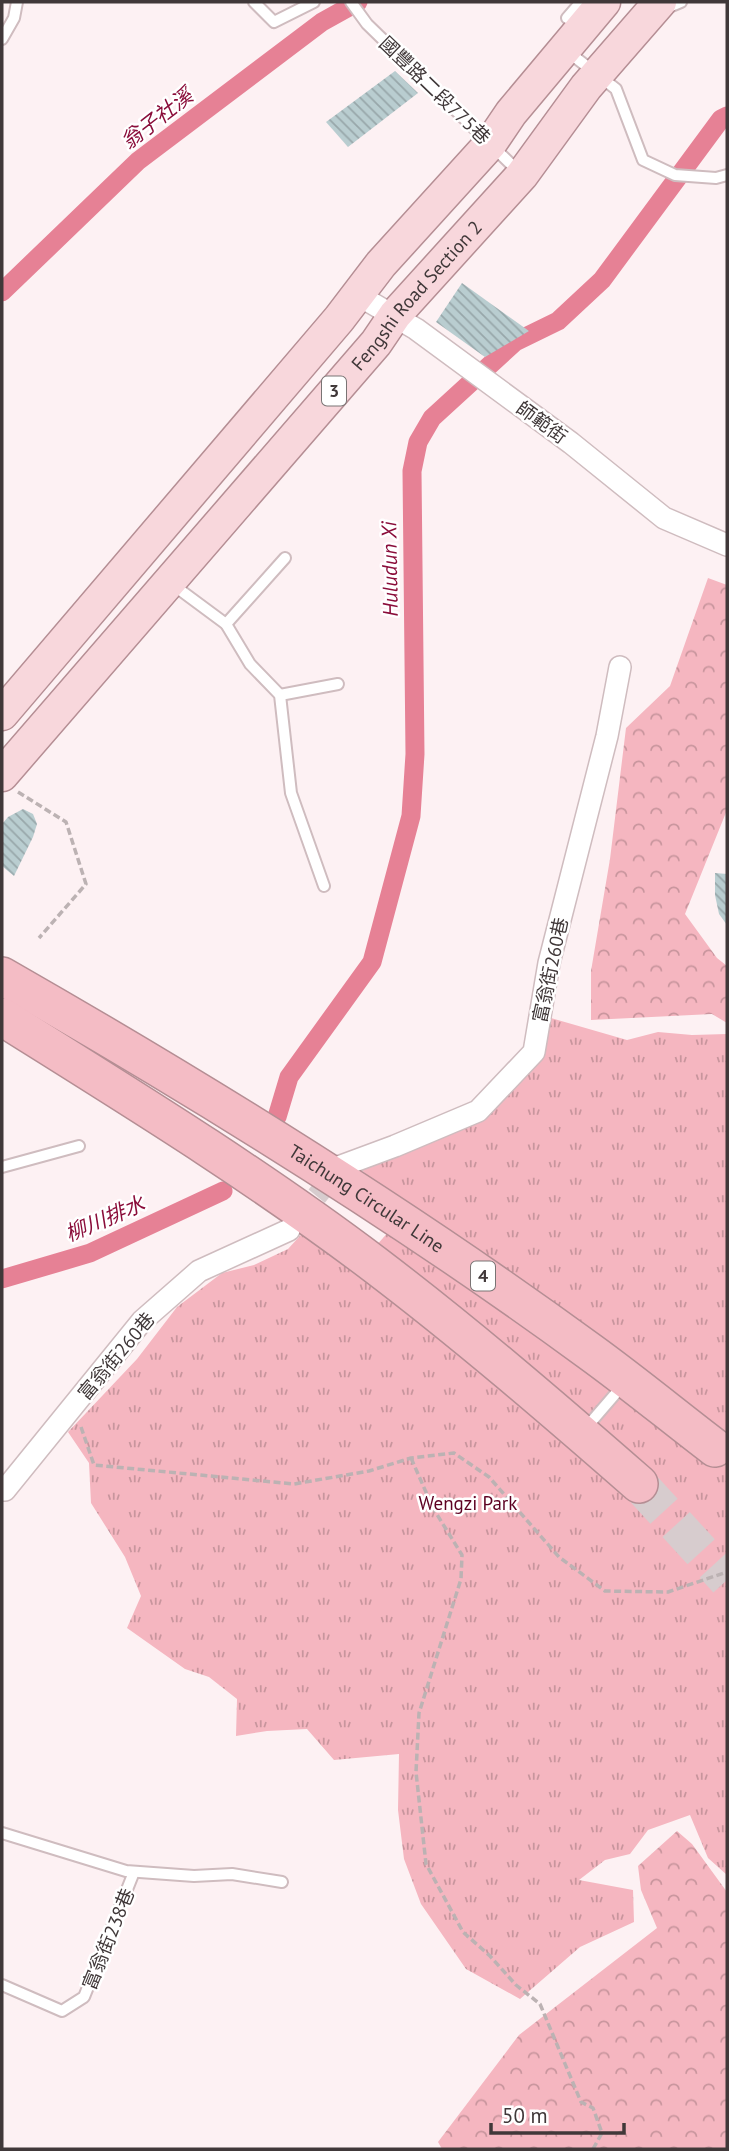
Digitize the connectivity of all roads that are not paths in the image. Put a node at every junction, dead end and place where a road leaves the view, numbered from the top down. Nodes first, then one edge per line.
1 (17, 2) edge
2 (254, 2) edge
3 (314, 2) edge
4 (351, 2) edge
5 (581, 2) edge
6 (604, 2) edge
7 (681, 2) edge
8 (653, 9) edge
9 (568, 18) dead end
10 (2, 39) edge
11 (564, 50) junction
12 (596, 75) junction
13 (490, 144) junction
14 (522, 175) junction
15 (727, 175) edge
16 (358, 295) junction
17 (396, 315) junction
18 (727, 545) edge
19 (285, 558) dead end
20 (168, 581) junction
21 (226, 624) junction
22 (620, 667) dead end
23 (338, 684) dead end
24 (280, 695) junction
25 (2, 714) edge
26 (7, 781) edge
27 (324, 886) dead end
28 (2, 976) edge
29 (2, 1017) edge
30 (79, 1146) dead end
31 (341, 1166) tunnel mouth
32 (2, 1167) edge
33 (289, 1230) tunnel mouth
34 (627, 1381) junction
35 (581, 1434) junction
36 (715, 1448) dead end
37 (639, 1484) tunnel mouth
38 (2, 1490) edge
39 (2, 1833) edge
40 (134, 1872) junction
41 (282, 1882) dead end
42 (2, 1985) edge

1 - 10 lane
2 - 3 lane
4 - 13 lane, 國豐路二段775巷
5 - 9 lane
6 - 11 main road, 3
7 - 8 lane
8 - 12 main road, Fengshi Road Section 2 / 3
11 - 12 lane
11 - 13 main road, 3
12 - 14 main road, Fengshi Road Section 2 / 3
12 - 15 lane
13 - 14 lane, 國豐路二段775巷
13 - 16 main road, 3
14 - 17 main road, Fengshi Road Section 2 / 3
16 - 17 street, 師範街
16 - 25 main road, 3
17 - 18 street, 師範街
17 - 20 main road, Fengshi Road Section 2 / 3
19 - 21 lane
20 - 21 lane
20 - 26 main road, Fengshi Road Section 2 / 3
21 - 24 lane
22 - 31 street, 富翁街260巷
23 - 24 lane
24 - 27 lane
28 - 34 highway, Taichung Circular Line / 4
29 - 35 highway
30 - 32 lane
33 - 38 street, 富翁街260巷
34 - 35 lane
34 - 36 highway, Taichung Circular Line / 4
35 - 37 highway
39 - 40 lane
40 - 41 lane
40 - 42 lane, 富翁街238巷

